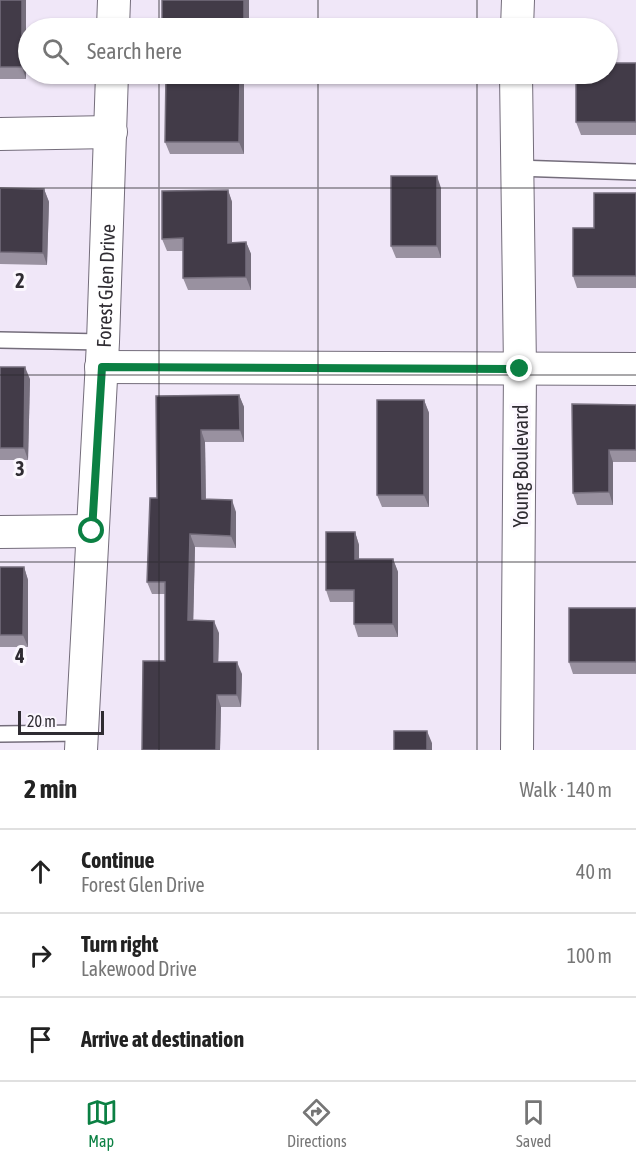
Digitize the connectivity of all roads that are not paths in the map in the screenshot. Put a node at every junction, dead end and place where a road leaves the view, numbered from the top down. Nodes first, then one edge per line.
1 (114, 0) edge
2 (518, 0) edge
3 (113, 18) edge
4 (517, 18) edge
5 (112, 84) edge
6 (516, 84) edge
7 (111, 132) junction
8 (0, 134) edge
9 (516, 168) junction
10 (636, 172) edge
11 (0, 340) edge
12 (102, 354) junction
13 (520, 369) junction
14 (636, 369) edge
15 (92, 531) junction
16 (0, 532) edge
17 (0, 734) edge
18 (81, 742) edge
19 (517, 750) edge

1 - 3 street
2 - 4 street
5 - 7 street, Forest Glen Drive
6 - 9 street, Young Boulevard
7 - 8 street
7 - 12 street, Forest Glen Drive
9 - 10 lane
9 - 13 street, Young Boulevard
11 - 12 lane
12 - 13 street
12 - 15 street, Forest Glen Drive
13 - 14 street
13 - 19 street, Young Boulevard
15 - 16 street
15 - 18 street, Forest Glen Drive
17 - 18 lane

